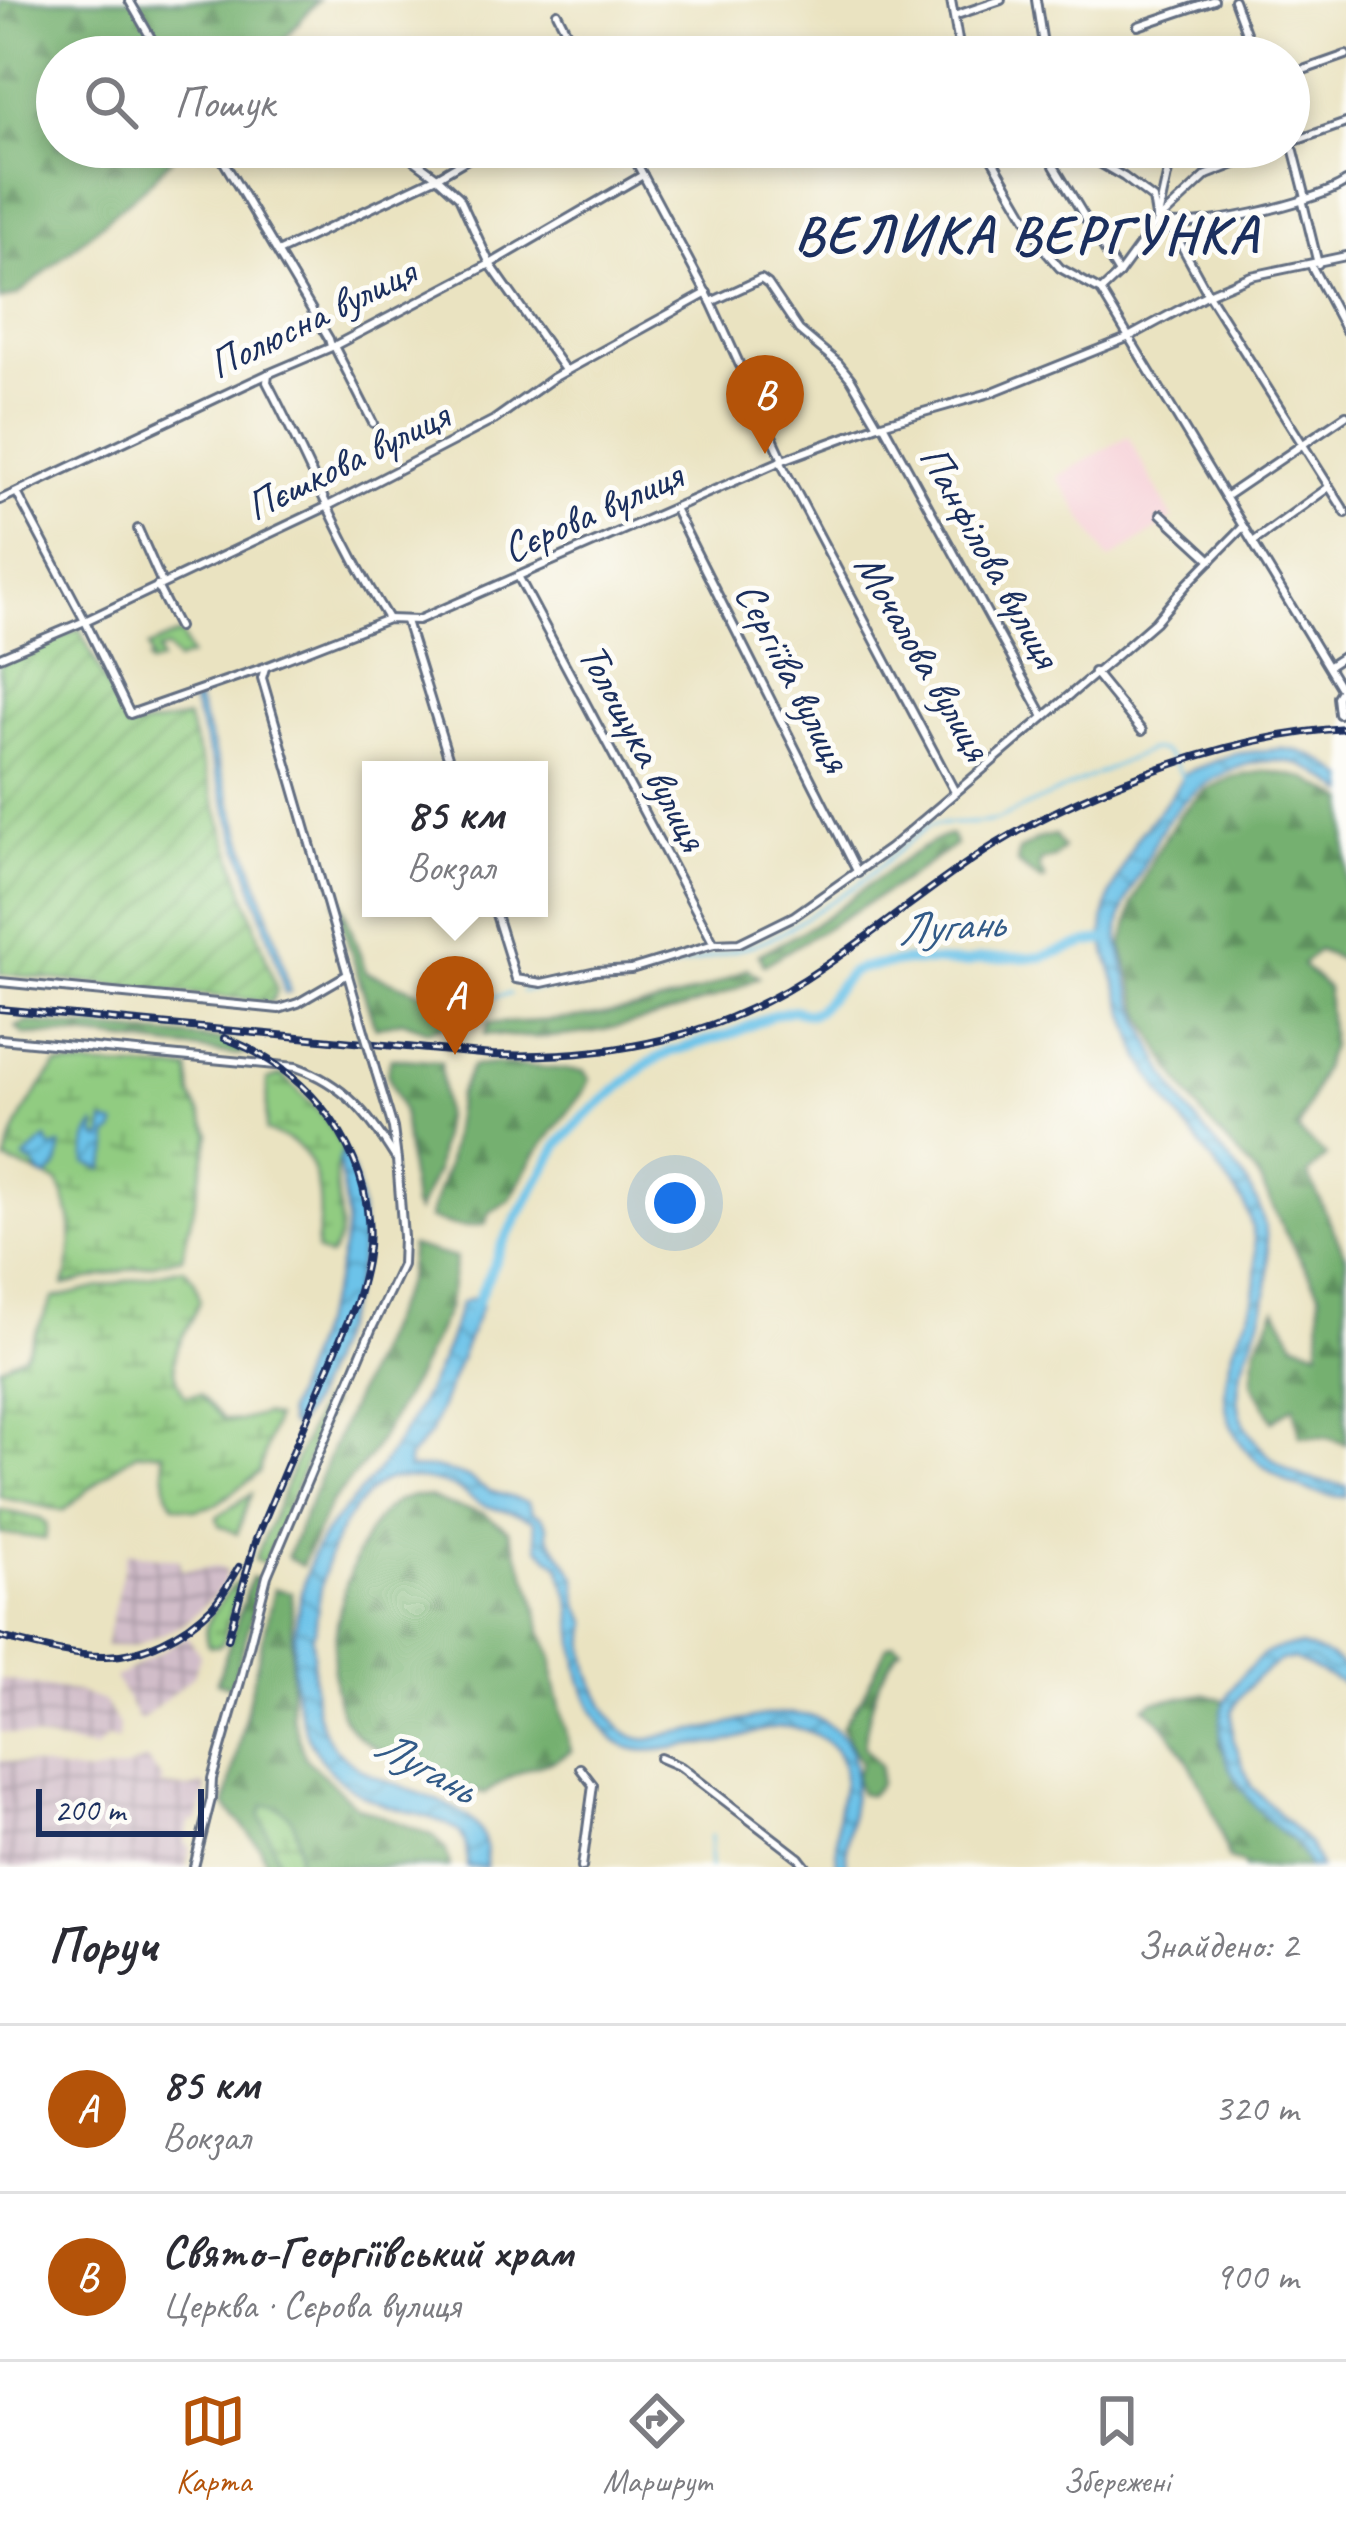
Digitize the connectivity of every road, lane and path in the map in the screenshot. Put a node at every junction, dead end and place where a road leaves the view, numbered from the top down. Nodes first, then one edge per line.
1 (129, 0) edge
2 (951, 0) edge
3 (1001, 0) edge
4 (1036, 0) edge
5 (1214, 0) edge
6 (1234, 0) edge
7 (556, 13) dead end
8 (954, 16) junction
9 (1138, 26) dead end
10 (150, 36) edge
11 (569, 36) edge
12 (957, 36) edge
13 (1042, 36) edge
14 (1247, 36) edge
15 (1346, 55) edge
16 (1310, 68) edge
17 (1346, 123) edge
18 (1310, 136) edge
19 (227, 168) edge
20 (425, 168) edge
21 (452, 168) edge
22 (639, 168) edge
23 (997, 168) edge
24 (1055, 168) edge
25 (1108, 168) edge
26 (1170, 168) edge
27 (1225, 168) edge
28 (1298, 168) edge
29 (643, 175) junction
30 (437, 177) junction
31 (1346, 182) edge
32 (1304, 199) junction
33 (1157, 222) junction
34 (1170, 225) junction
35 (278, 252) junction
36 (1346, 256) edge
37 (490, 264) junction
38 (1315, 264) junction
39 (1119, 274) junction
40 (1101, 291) junction
41 (1208, 294) junction
42 (709, 297) junction
43 (1346, 331) edge
44 (1127, 338) junction
45 (332, 346) junction
46 (565, 371) junction
47 (268, 374) junction
48 (1346, 415) edge
49 (373, 423) dead end
50 (880, 424) junction
51 (1301, 445) junction
52 (781, 461) junction
53 (1329, 487) junction
54 (17, 493) junction
55 (1225, 496) junction
56 (0, 500) edge
57 (326, 508) junction
58 (674, 508) junction
59 (1161, 514) dead end
60 (1346, 514) edge
61 (1243, 527) junction
62 (138, 529) dead end
63 (1252, 542) junction
64 (1211, 560) junction
65 (518, 578) junction
66 (160, 585) junction
67 (388, 619) junction
68 (85, 621) junction
69 (406, 621) junction
70 (178, 627) dead end
71 (1346, 655) edge
72 (0, 658) edge
73 (265, 667) junction
74 (1329, 667) junction
75 (1094, 672) junction
76 (1344, 693) edge
77 (1339, 714) dead end
78 (1044, 716) junction
79 (1142, 731) dead end
80 (449, 761) edge
81 (956, 792) junction
82 (858, 873) junction
83 (497, 917) edge
84 (714, 944) junction
85 (348, 974) junction
86 (0, 982) edge
87 (0, 1039) edge
88 (397, 1160) junction
89 (660, 1758) dead end
90 (580, 1768) dead end
91 (194, 1867) edge
92 (582, 1867) edge
93 (806, 1867) edge

1 - 10 street
2 - 8 street
3 - 8 street
4 - 13 street
5 - 9 street
6 - 14 street
7 - 11 street
8 - 12 street
15 - 16 street
17 - 18 street
19 - 35 street
20 - 30 street
21 - 30 street
22 - 29 street, Мочалова вулиця
23 - 40 street
24 - 39 street
25 - 33 street
26 - 33 street
27 - 33 street
28 - 32 street
29 - 37 street, Полюсна вулиця
29 - 42 street, Мочалова вулиця
30 - 35 street
30 - 37 street
31 - 32 street
32 - 34 street
32 - 38 street
33 - 34 street
33 - 39 street
34 - 41 street
35 - 45 street
36 - 38 street, Сєрова вулиця
37 - 45 street, Полюсна вулиця
37 - 46 street
38 - 41 street, Сєрова вулиця
38 - 43 street
39 - 40 street
40 - 44 street
41 - 44 street, Сєрова вулиця
41 - 51 street
42 - 46 street, Пєшкова вулиця
42 - 50 street, Панфілова вулиця
42 - 52 street, Мочалова вулиця
44 - 50 street, Сєрова вулиця
44 - 55 street
45 - 47 street, Полюсна вулиця
45 - 49 street
46 - 57 street, Пєшкова вулиця
47 - 54 street, Полюсна вулиця
47 - 57 street
48 - 51 street
50 - 52 street, Сєрова вулиця
50 - 78 street, Панфілова вулиця
51 - 53 street
51 - 55 street
52 - 58 street, Сєрова вулиця
52 - 81 street, Мочалова вулиця
53 - 60 street
53 - 63 street
54 - 56 street, Полюсна вулиця
54 - 68 street
55 - 61 street
57 - 66 street, Пєшкова вулиця
57 - 67 street
58 - 65 street, Сєрова вулиця
58 - 82 street, Сергіїва вулиця
59 - 64 street
61 - 63 street
61 - 64 street, Мочалова вулиця
62 - 66 street
63 - 74 street
64 - 75 street, Мочалова вулиця
65 - 69 street, Сєрова вулиця
65 - 84 street, Толощука вулиця
66 - 68 street, Пєшкова вулиця
66 - 70 street
67 - 69 street, Сєрова вулиця
67 - 73 street, Сєрова вулиця
68 - 72 street, Пєшкова вулиця
68 - 73 street, Сєрова вулиця
69 - 80 street
71 - 74 street
73 - 85 street
74 - 76 street
75 - 78 street, Мочалова вулиця
75 - 79 street
76 - 77 street
78 - 81 street, Мочалова вулиця
81 - 82 street
82 - 84 street
83 - 84 street
85 - 86 street
85 - 88 street, bridge
87 - 88 street
88 - 91 street
89 - 93 street
90 - 92 street

